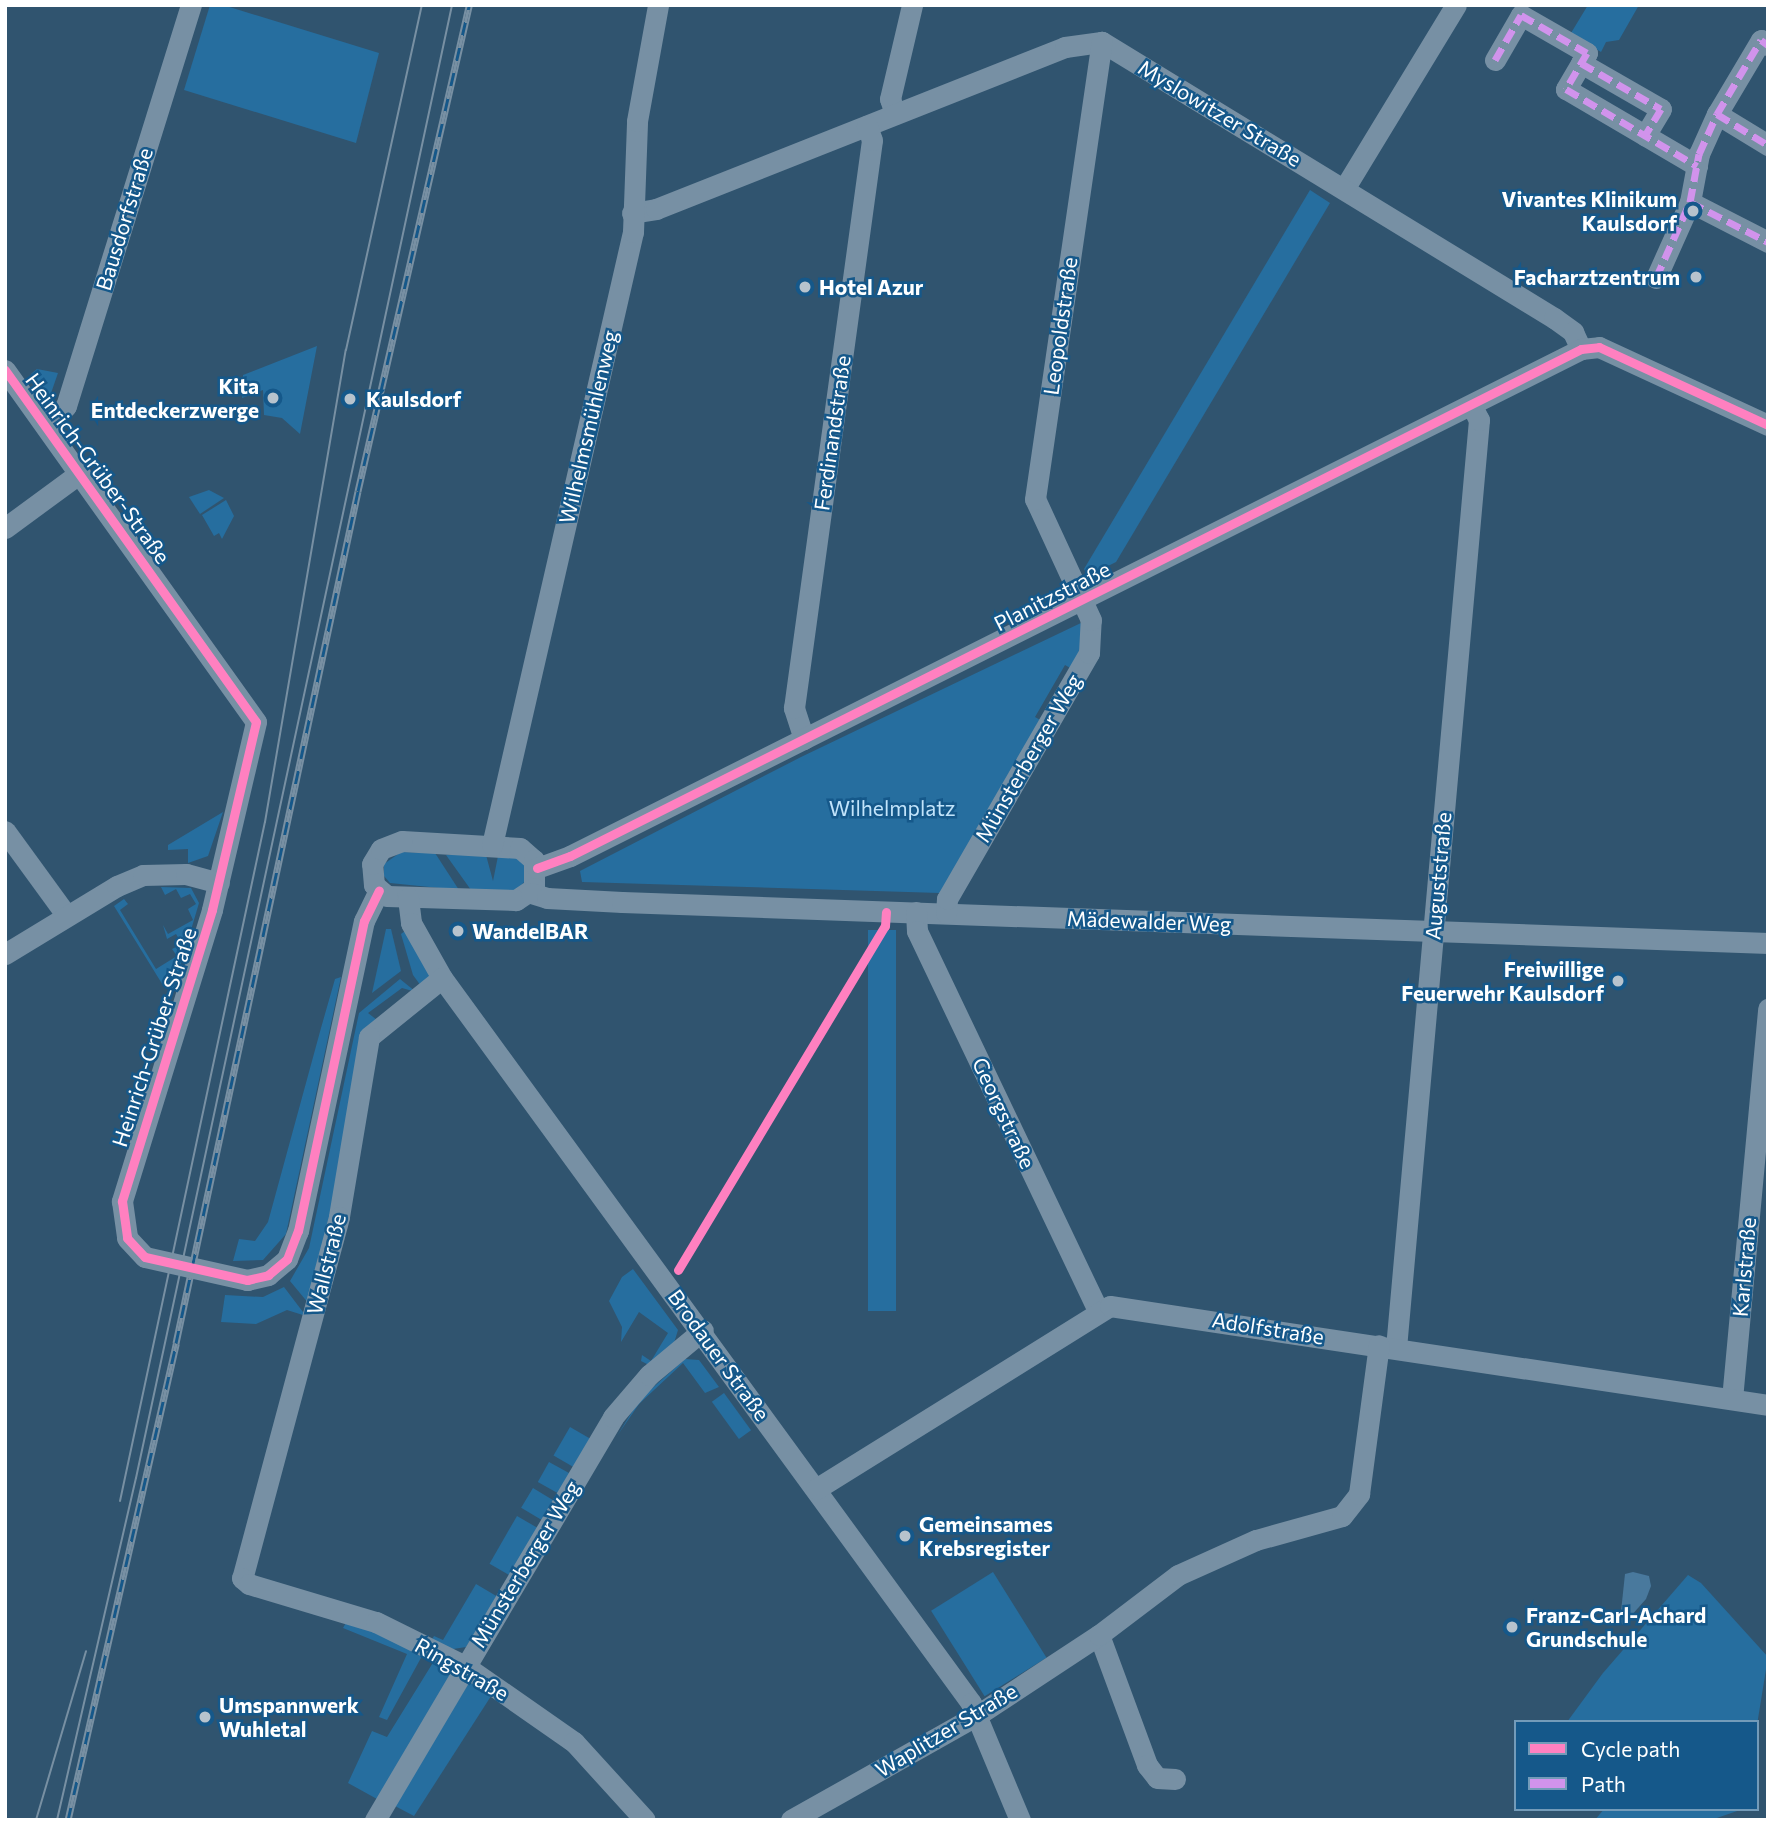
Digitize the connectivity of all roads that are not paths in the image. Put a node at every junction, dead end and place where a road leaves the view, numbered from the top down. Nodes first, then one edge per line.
1 (191, 5) edge
2 (658, 5) edge
3 (912, 5) edge
4 (1456, 5) edge
5 (1102, 42) junction
6 (1768, 44) edge
7 (1495, 60) dead end
8 (1581, 63) junction
9 (895, 114) junction
10 (1717, 114) junction
11 (867, 125) junction
12 (1645, 136) junction
13 (1768, 145) edge
14 (1697, 166) junction
15 (1344, 189) junction
16 (1690, 202) junction
17 (632, 213) junction
18 (1768, 242) edge
19 (1656, 278) dead end
20 (1581, 349) junction
21 (5, 370) edge
22 (1472, 406) junction
23 (1768, 425) edge
24 (46, 426) junction
25 (80, 472) junction
26 (5, 528) edge
27 (1082, 601) junction
28 (804, 740) junction
29 (5, 831) edge
30 (492, 845) junction
31 (537, 868) junction
32 (219, 883) junction
33 (379, 890) junction
34 (531, 893) junction
35 (408, 898) junction
36 (916, 912) junction
37 (946, 913) junction
38 (67, 916) junction
39 (1433, 932) junction
40 (1768, 943) edge
41 (5, 954) edge
42 (442, 978) junction
43 (1768, 1009) edge
44 (1099, 1312) junction
45 (703, 1330) junction
46 (1388, 1346) junction
47 (1732, 1399) junction
48 (1768, 1405) edge
49 (816, 1489) junction
50 (242, 1578) joint
51 (1099, 1635) junction
52 (465, 1666) junction
53 (979, 1714) junction
54 (1175, 1779) dead end
55 (375, 1820) edge
56 (645, 1820) edge
57 (791, 1820) edge
58 (1020, 1820) edge

1 - 24 street, Bausdorfstraße
2 - 17 street, Wilhelmsmühlenweg
3 - 9 street
4 - 15 street
5 - 9 street
5 - 15 street, Myslowitzer Straße
5 - 27 street, Leopoldstraße
6 - 10 street
7 - 8 street
8 - 12 street
8 - 12 street
9 - 11 street
10 - 13 street
10 - 14 street
11 - 17 street
11 - 28 street, Ferdinandstraße
12 - 14 street
14 - 16 street
15 - 20 street, Myslowitzer Straße
16 - 18 street
16 - 19 street
17 - 30 street, Wilhelmsmühlenweg
20 - 22 street, Planitzstraße
20 - 23 street
21 - 24 street, Heinrich-Grüber-Straße
22 - 27 street, Planitzstraße
22 - 39 street, Auguststraße
24 - 25 street, Heinrich-Grüber-Straße
25 - 26 street
25 - 32 street, Heinrich-Grüber-Straße
27 - 28 street, Planitzstraße
27 - 37 street, Münsterberger Weg
28 - 31 street, Planitzstraße
29 - 38 street
30 - 31 street
30 - 33 street
31 - 34 street
32 - 33 street, Heinrich-Grüber-Straße
32 - 38 street
33 - 35 street
34 - 35 street
34 - 36 street, Mädewalder Weg
35 - 42 street, Brodauer Straße
36 - 37 street, Mädewalder Weg
36 - 44 street, Georgstraße
37 - 39 street, Mädewalder Weg
38 - 41 street
39 - 40 street, Mädewalder Weg
39 - 46 street, Auguststraße
42 - 45 street, Brodauer Straße
42 - 50 street, Wallstraße
43 - 47 street, Karlstraße
44 - 46 street, Adolfstraße
44 - 49 street, Adolfstraße
45 - 49 street, Brodauer Straße
45 - 52 street, Münsterberger Weg
46 - 47 street, Adolfstraße
46 - 51 street, Waplitzer Straße
47 - 48 street, Adolfstraße
49 - 53 street, Brodauer Straße
50 - 52 street, Ringstraße
51 - 53 street, Waplitzer Straße
51 - 54 street
52 - 55 street, Münsterberger Weg
52 - 56 street, Ringstraße
53 - 57 street, Waplitzer Straße
53 - 58 street, Brodauer Straße

